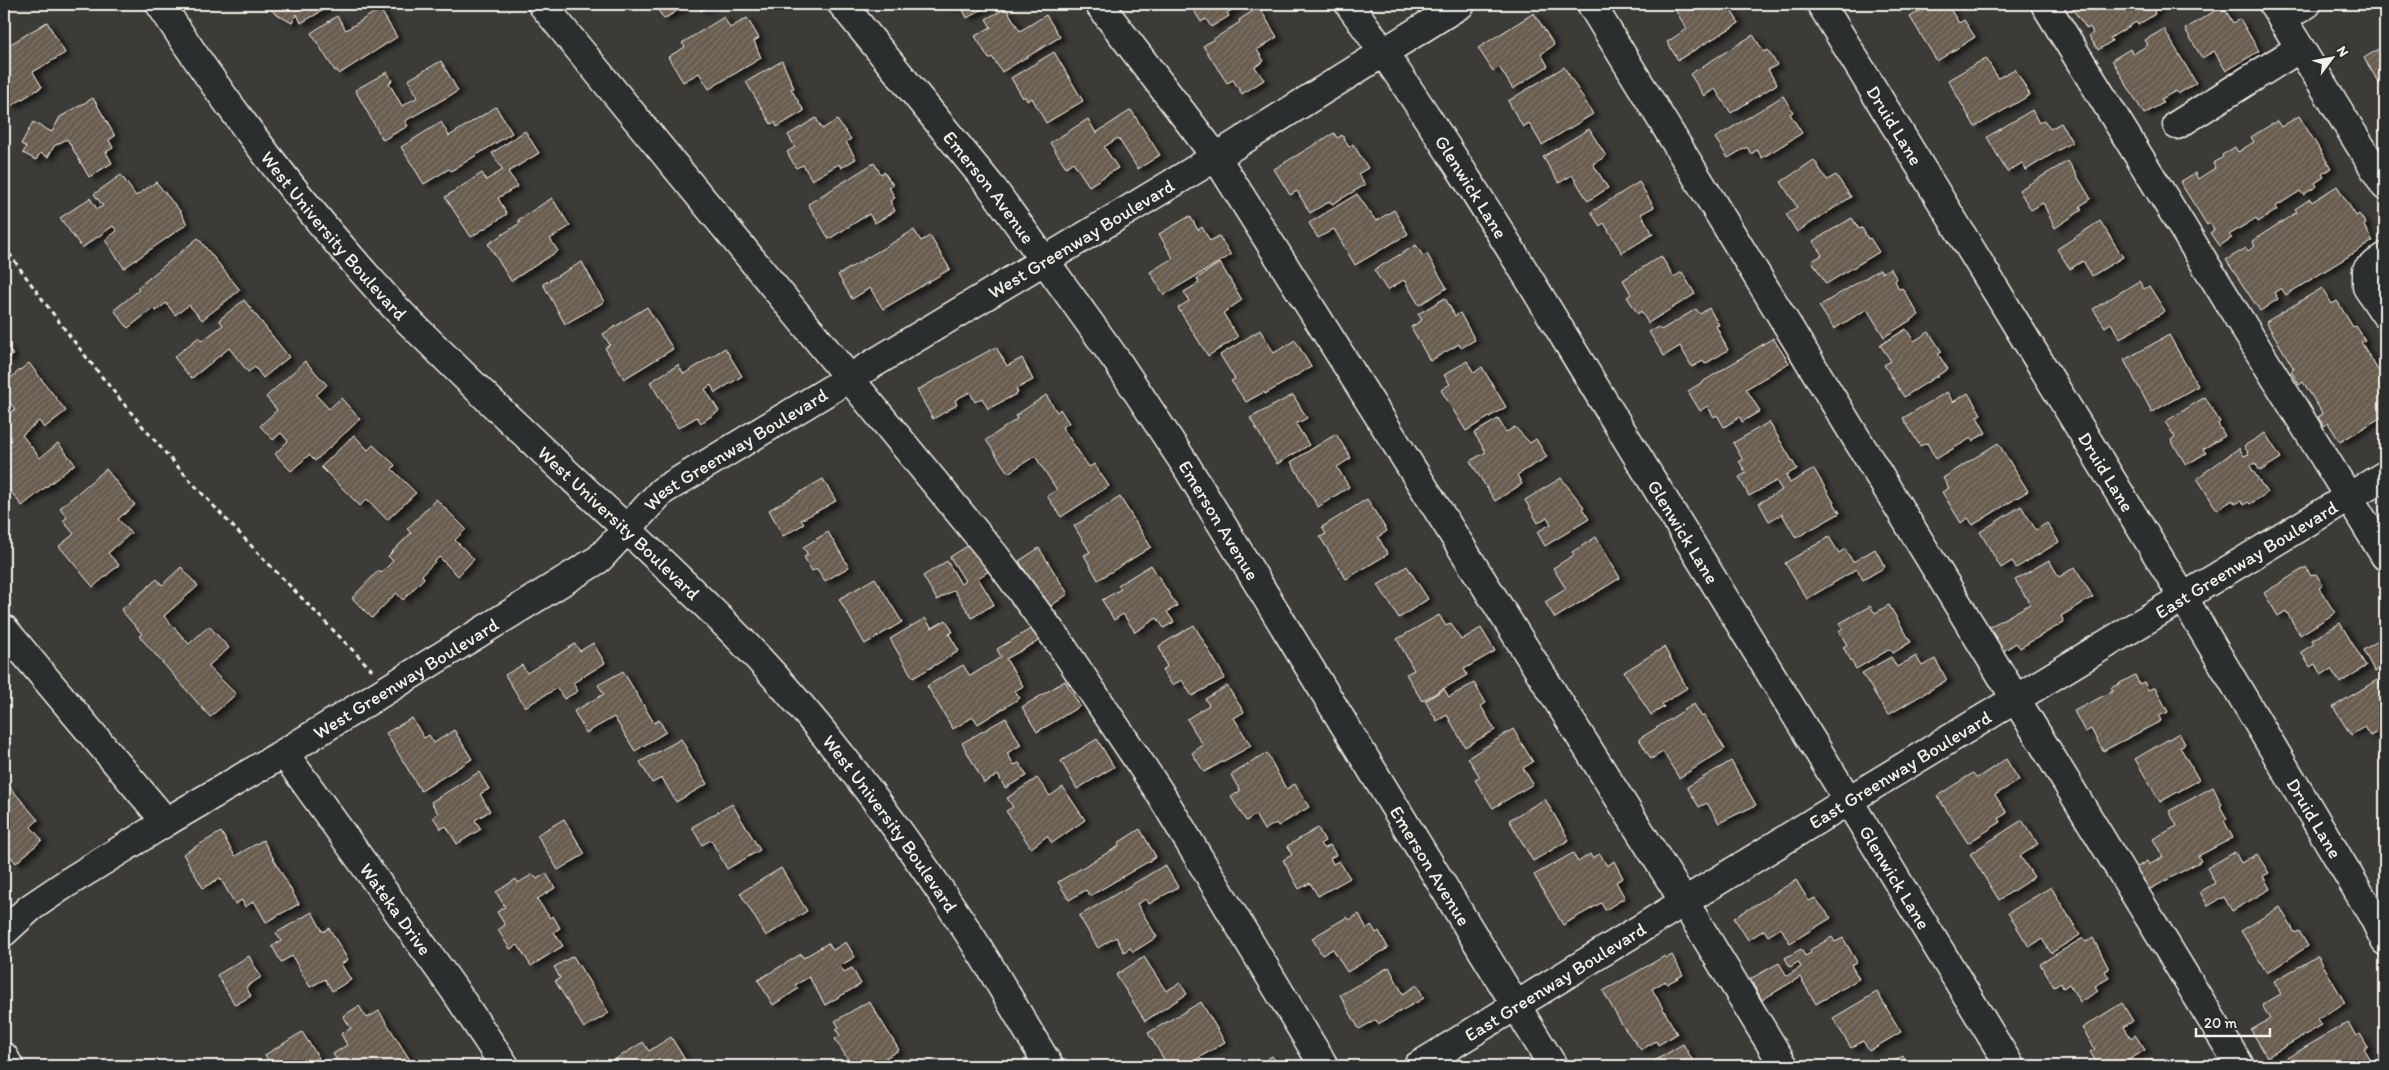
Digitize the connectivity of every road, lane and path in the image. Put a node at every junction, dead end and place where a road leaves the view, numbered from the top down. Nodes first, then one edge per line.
1 (160, 4) edge
2 (542, 4) edge
3 (842, 4) edge
4 (1099, 4) edge
5 (1349, 4) edge
6 (1461, 4) edge
7 (1591, 4) edge
8 (1822, 4) edge
9 (2045, 4) edge
10 (2307, 4) edge
11 (2277, 11) edge
12 (2300, 48) junction
13 (1383, 52) junction
14 (2177, 125) dead end
15 (1216, 157) junction
16 (2385, 186) edge
17 (4, 246) edge
18 (2385, 257) edge
19 (1046, 260) junction
20 (2385, 314) edge
21 (850, 379) junction
22 (2385, 475) edge
23 (2349, 497) junction
24 (627, 529) junction
25 (2385, 556) edge
26 (2182, 597) junction
27 (4, 629) edge
28 (390, 689) junction
29 (2016, 698) junction
30 (284, 753) junction
31 (1849, 800) junction
32 (166, 822) junction
33 (1685, 903) junction
34 (4, 932) edge
35 (2385, 941) edge
36 (1516, 1007) junction
37 (4, 1057) edge
38 (9, 1066) edge
39 (505, 1066) edge
40 (1049, 1066) edge
41 (1324, 1066) edge
42 (1418, 1066) edge
43 (1552, 1066) edge
44 (1784, 1066) edge
45 (2010, 1066) edge
46 (2240, 1066) edge

1 - 24 street, West University Boulevard
2 - 21 street
3 - 19 street, Emerson Avenue
4 - 15 street
5 - 13 street, Glenwick Lane
6 - 13 street, West Greenway Boulevard
7 - 29 street
8 - 26 street, Druid Lane
9 - 23 street
10 - 11 street
11 - 12 street
12 - 14 street
12 - 16 street
13 - 15 street, West Greenway Boulevard
13 - 31 street, Glenwick Lane
15 - 19 street, West Greenway Boulevard
15 - 33 street
17 - 28 path
18 - 20 street
19 - 21 street, West Greenway Boulevard
19 - 36 street, Emerson Avenue
21 - 24 street, West Greenway Boulevard
21 - 41 street
22 - 23 street, East Greenway Boulevard
23 - 25 street
23 - 26 street, East Greenway Boulevard
24 - 28 street, West Greenway Boulevard
24 - 40 street, West University Boulevard
26 - 29 street, East Greenway Boulevard
26 - 35 street, Druid Lane
27 - 32 street
28 - 30 street, West Greenway Boulevard
29 - 31 street, East Greenway Boulevard
29 - 46 street
30 - 32 street, West Greenway Boulevard
30 - 39 street, Wateka Drive
31 - 33 street, East Greenway Boulevard
31 - 45 street, Glenwick Lane
32 - 34 street, West Greenway Boulevard
33 - 36 street, East Greenway Boulevard
33 - 44 street
36 - 42 street, East Greenway Boulevard
36 - 43 street, Emerson Avenue
37 - 38 street

